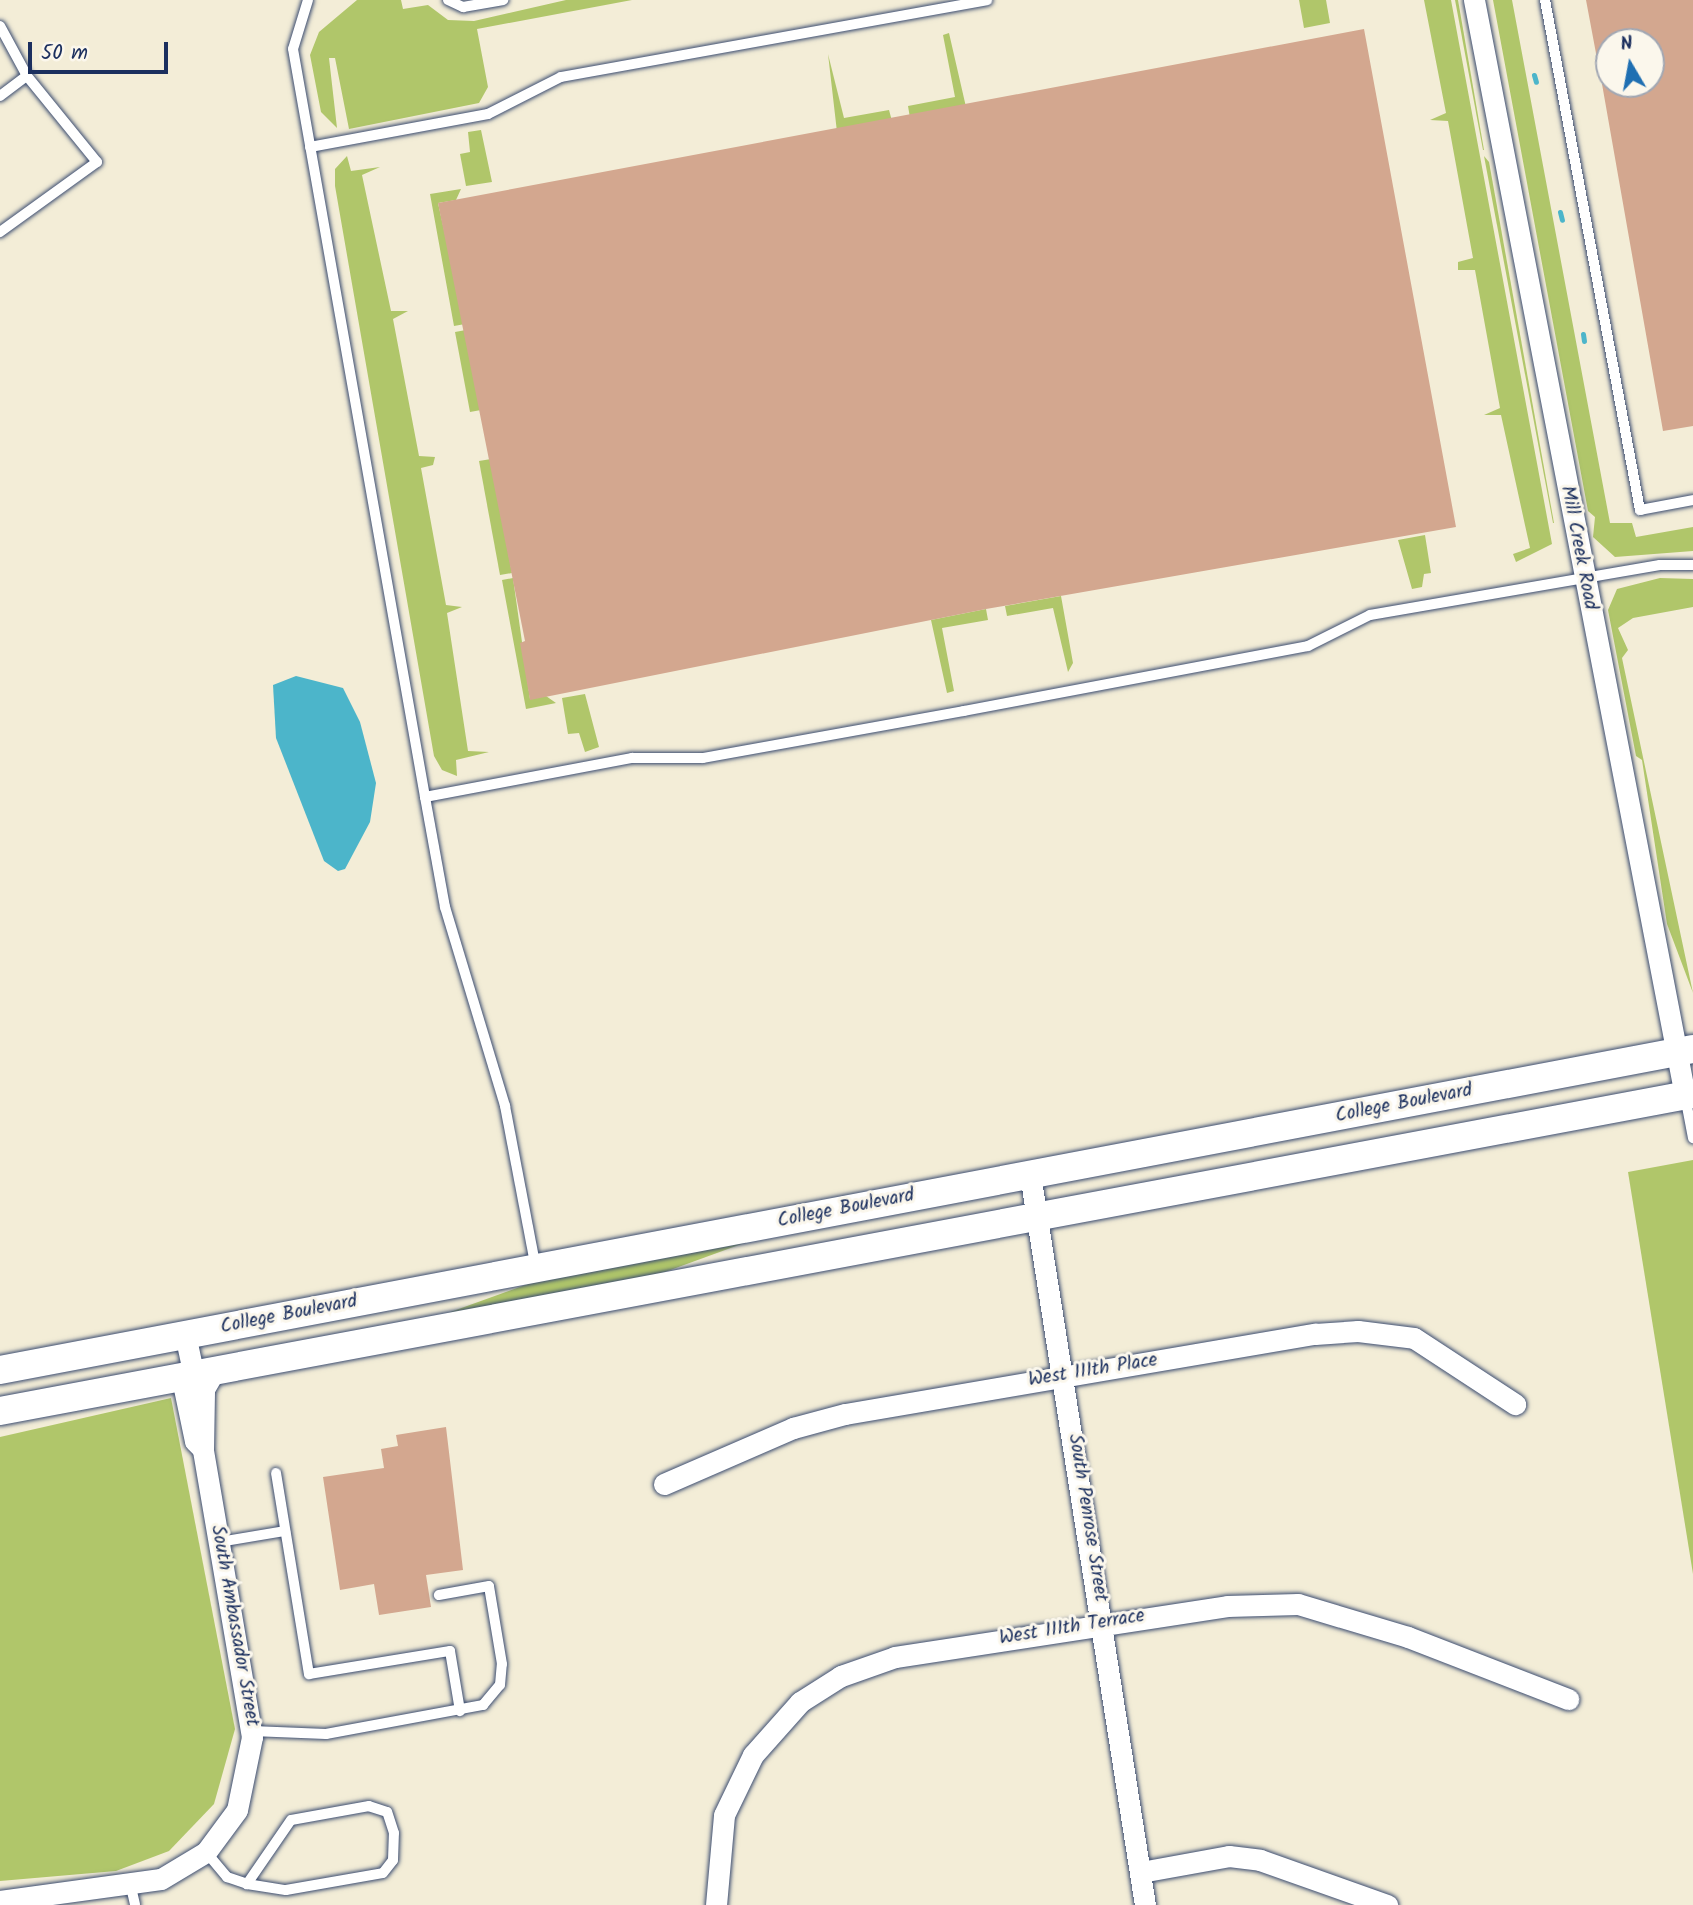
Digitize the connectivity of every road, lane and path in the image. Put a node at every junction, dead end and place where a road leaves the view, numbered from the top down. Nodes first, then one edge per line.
1 (308, 0) edge
2 (448, 0) edge
3 (503, 0) edge
4 (988, 0) edge
5 (1474, 0) edge
6 (1545, 0) edge
7 (0, 26) edge
8 (27, 76) junction
9 (0, 96) edge
10 (310, 147) junction
11 (0, 232) edge
12 (1693, 500) edge
13 (1693, 565) edge
14 (1583, 579) junction
15 (425, 797) junction
16 (1685, 1050) edge
17 (1689, 1095) edge
18 (1693, 1138) edge
19 (1030, 1174) junction
20 (1038, 1217) junction
21 (536, 1268) junction
22 (186, 1334) junction
23 (0, 1370) edge
24 (197, 1371) junction
25 (1064, 1376) junction
26 (1515, 1404) dead end
27 (0, 1411) edge
28 (203, 1449) junction
29 (275, 1473) dead end
30 (664, 1484) dead end
31 (285, 1531) junction
32 (219, 1542) junction
33 (439, 1595) dead end
34 (1105, 1623) junction
35 (1567, 1699) dead end
36 (460, 1711) junction
37 (252, 1731) junction
38 (206, 1852) junction
39 (1141, 1872) junction
40 (247, 1885) junction
41 (133, 1896) edge
42 (0, 1901) edge
43 (716, 1905) edge
44 (1145, 1905) edge
45 (1387, 1905) edge

1 - 10 lane
2 - 3 lane
4 - 10 lane
5 - 14 street, Mill Creek Road
6 - 12 lane
7 - 8 lane
8 - 9 lane
8 - 11 lane
10 - 15 lane
13 - 14 lane
14 - 15 lane
14 - 16 street, Mill Creek Road
15 - 21 lane
16 - 17 street, Mill Creek Road
16 - 19 main road, College Boulevard
17 - 18 lane
17 - 20 main road, College Boulevard
19 - 20 street, South Penrose Street
19 - 21 main road, College Boulevard
20 - 24 main road, College Boulevard
20 - 25 street, South Penrose Street
21 - 22 main road, College Boulevard
22 - 23 main road, College Boulevard
22 - 24 street, South Ambassador Street
24 - 27 main road, College Boulevard
24 - 28 street, South Ambassador Street
24 - 28 street, South Ambassador Street
25 - 26 street, West 111th Place
25 - 30 street, West 111th Place
25 - 34 street, South Penrose Street
28 - 32 street, South Ambassador Street
29 - 31 lane
31 - 32 lane
31 - 36 lane
32 - 37 street, South Ambassador Street
33 - 36 lane
34 - 35 street, West 111th Terrace
34 - 39 street, South Penrose Street
34 - 43 street, West 111th Terrace
36 - 37 lane
37 - 38 street, South Ambassador Street
38 - 40 lane
38 - 41 street, South Ambassador Street
39 - 44 street, South Penrose Street
39 - 45 street
40 - 40 lane
41 - 42 street, South Ambassador Street

